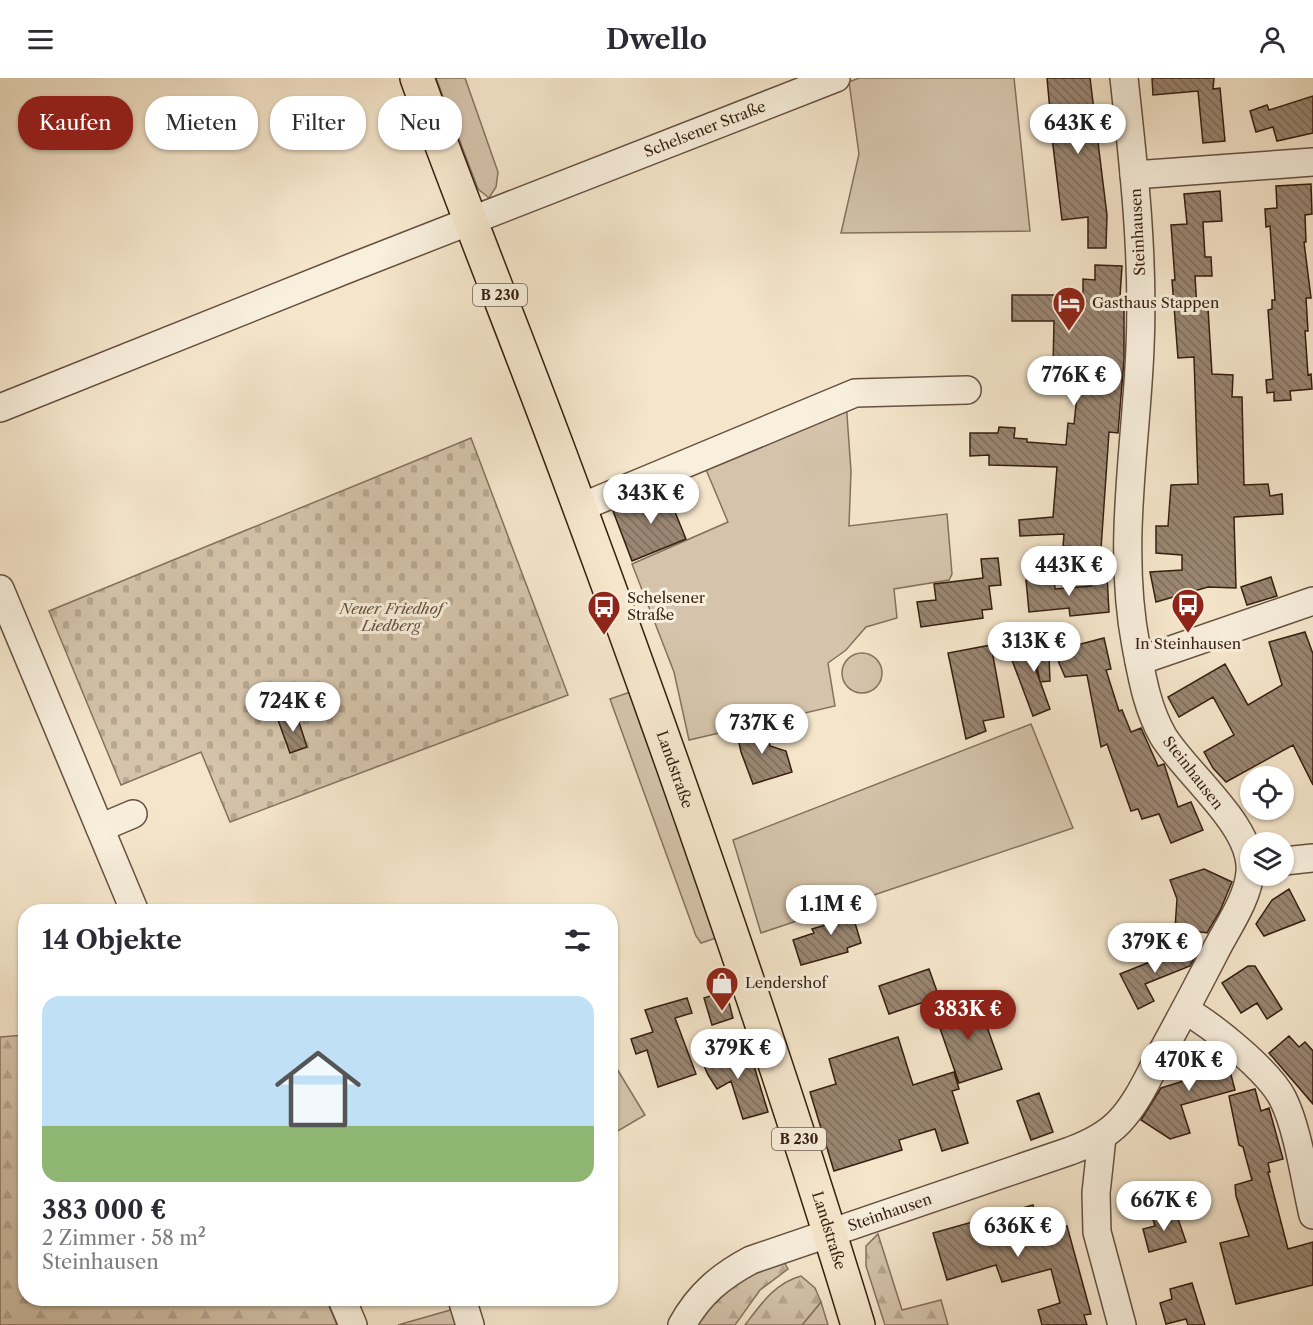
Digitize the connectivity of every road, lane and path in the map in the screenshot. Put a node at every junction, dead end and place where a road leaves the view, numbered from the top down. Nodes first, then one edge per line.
1 (417, 78) edge
2 (836, 78) edge
3 (1124, 78) edge
4 (1313, 162) edge
5 (1134, 175) junction
6 (472, 220) junction
7 (967, 390) dead end
8 (0, 408) edge
9 (579, 508) junction
10 (0, 589) edge
11 (1313, 601) edge
12 (1139, 661) junction
13 (133, 814) dead end
14 (100, 828) junction
15 (1240, 836) edge
16 (1313, 858) edge
17 (1294, 860) edge
18 (1246, 886) edge
19 (132, 904) edge
20 (1185, 1010) junction
21 (1102, 1137) junction
22 (1313, 1215) edge
23 (829, 1234) junction
24 (345, 1306) edge
25 (464, 1306) edge
26 (353, 1325) edge
27 (470, 1325) edge
28 (682, 1325) edge
29 (858, 1325) edge
30 (1122, 1325) edge

1 - 6 main road, B 230
2 - 6 street, Schelsener Straße
3 - 5 street, Steinhausen
4 - 5 street
5 - 12 street, Steinhausen
6 - 8 street, Schelsener Straße
6 - 9 main road, Landstraße / B 230
7 - 9 street
9 - 23 main road, Landstraße / B 230
10 - 14 street
11 - 12 street
12 - 15 street, Steinhausen
13 - 14 street
14 - 19 street
16 - 17 street
18 - 20 street, Steinhausen
20 - 21 street, Steinhausen
20 - 22 street
21 - 23 street, Steinhausen
21 - 30 street
23 - 28 street, Steinhausen
23 - 29 main road, Landstraße / B 230
24 - 26 street
25 - 27 street

